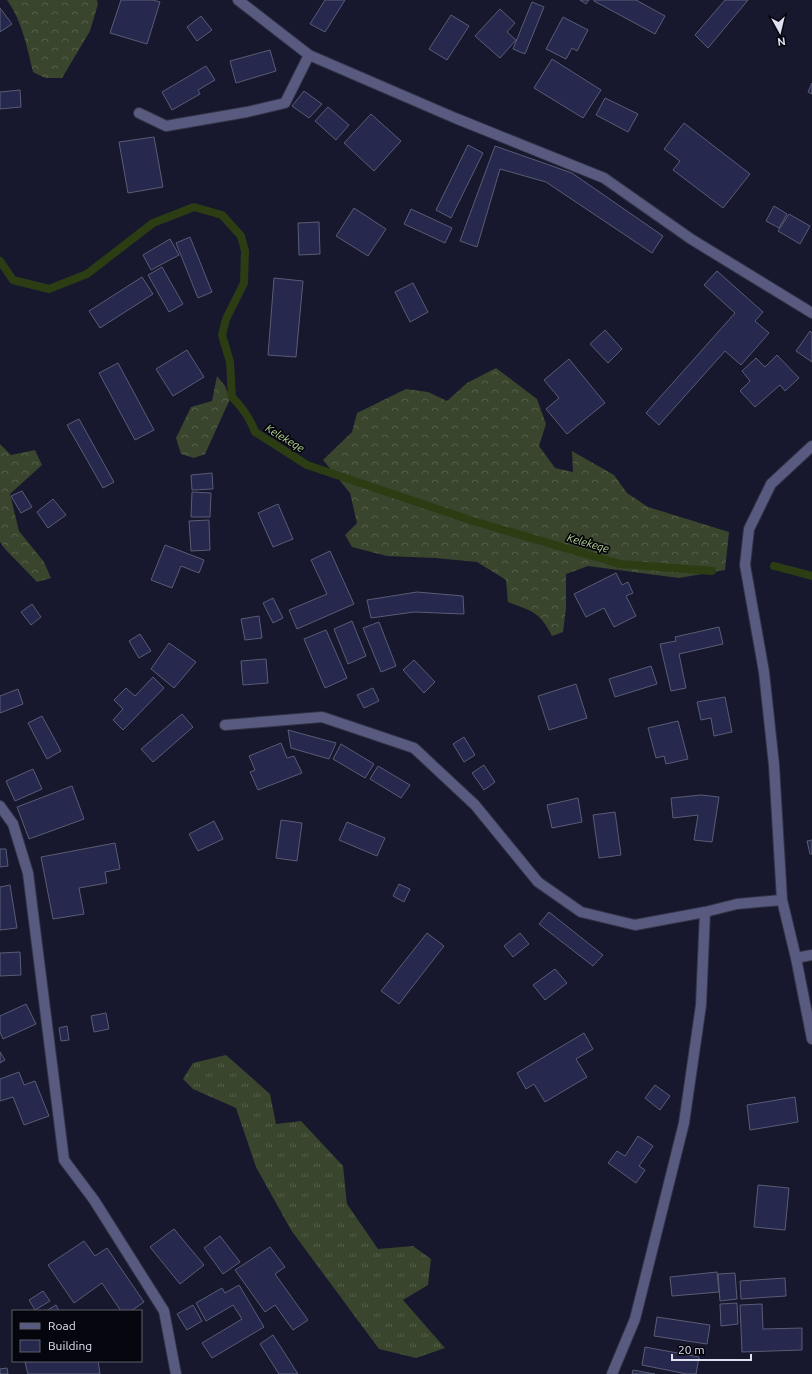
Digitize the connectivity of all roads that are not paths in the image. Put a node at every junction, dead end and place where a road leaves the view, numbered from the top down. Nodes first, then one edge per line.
1 (238, 0) edge
2 (309, 55) junction
3 (139, 113) dead end
4 (812, 313) edge
5 (812, 446) edge
6 (225, 725) dead end
7 (0, 806) edge
8 (782, 900) junction
9 (705, 912) junction
10 (812, 955) edge
11 (796, 958) junction
12 (812, 1039) edge
13 (176, 1374) edge
14 (612, 1374) edge

1 - 2 street
2 - 3 street
2 - 4 street
5 - 8 street
6 - 9 street
7 - 13 street
8 - 9 street
8 - 11 street
9 - 14 street
10 - 11 street
11 - 12 street

